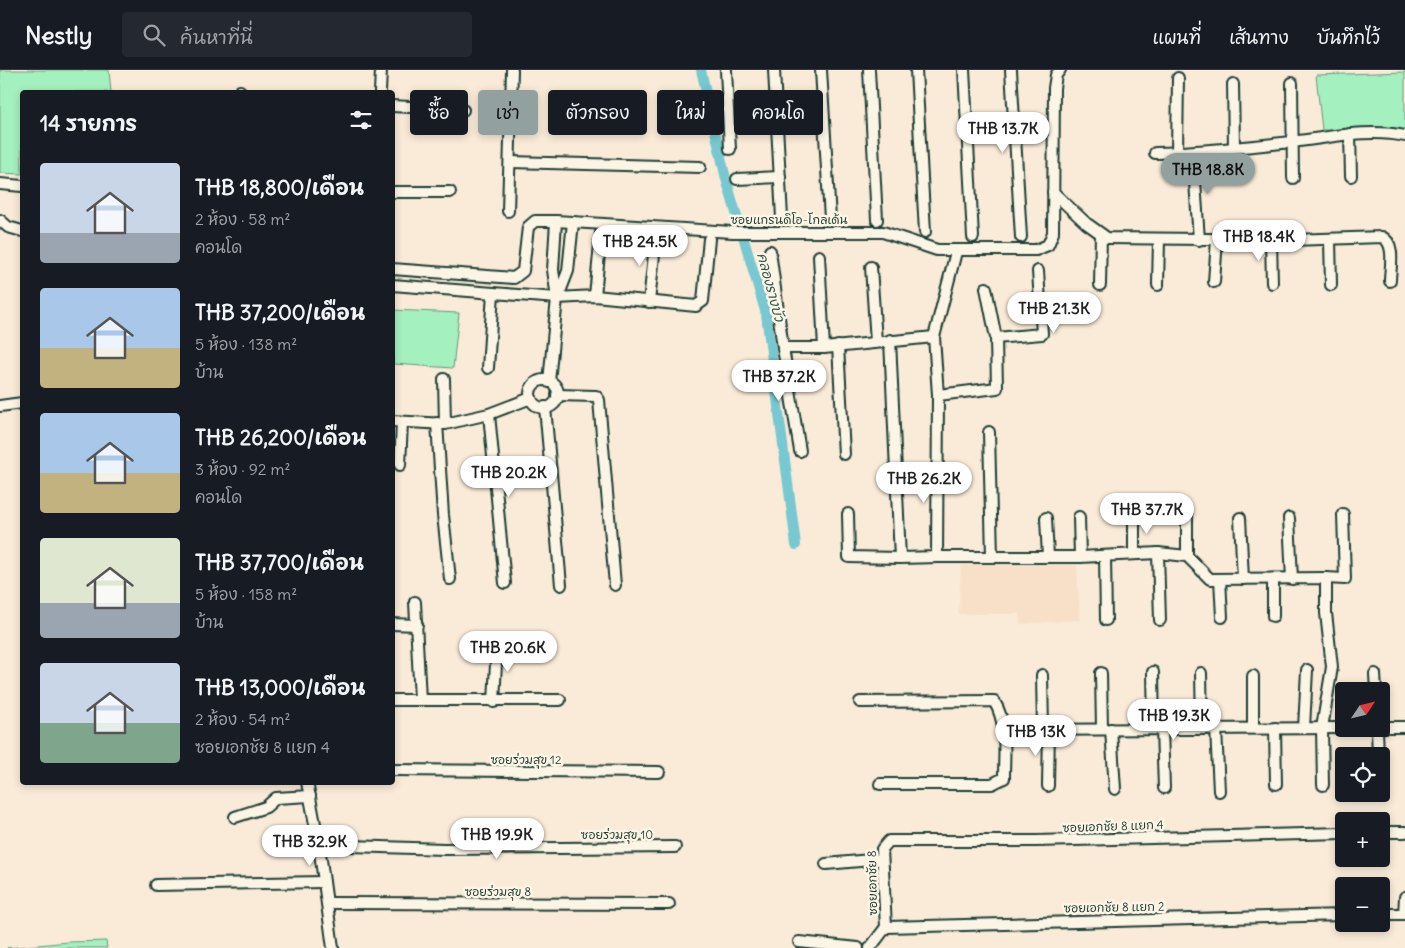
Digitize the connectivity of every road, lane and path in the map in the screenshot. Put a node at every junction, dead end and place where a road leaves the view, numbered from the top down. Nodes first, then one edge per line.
1 (381, 70) edge
2 (512, 70) edge
3 (726, 70) edge
4 (774, 70) edge
5 (821, 70) edge
6 (869, 70) edge
7 (916, 70) edge
8 (964, 70) edge
9 (1011, 70) edge
10 (1060, 70) edge
11 (1178, 78) dead end
12 (1292, 83) dead end
13 (1233, 84) dead end
14 (380, 90) edge
15 (395, 106) edge
16 (410, 107) edge
17 (1350, 134) junction
18 (1405, 136) edge
19 (1292, 142) junction
20 (1234, 147) junction
21 (730, 149) dead end
22 (1177, 152) junction
23 (1193, 152) junction
24 (1155, 153) dead end
25 (510, 162) junction
26 (700, 167) dead end
27 (780, 176) junction
28 (1351, 176) dead end
29 (1294, 178) dead end
30 (737, 179) dead end
31 (0, 184) edge
32 (20, 186) edge
33 (395, 192) edge
34 (450, 192) dead end
35 (1053, 192) junction
36 (508, 211) dead end
37 (782, 218) dead end
38 (830, 219) dead end
39 (0, 220) edge
40 (556, 220) junction
41 (877, 220) dead end
42 (573, 222) junction
43 (20, 230) edge
44 (925, 232) dead end
45 (600, 233) dead end
46 (1101, 234) junction
47 (656, 236) dead end
48 (973, 237) dead end
49 (1021, 237) dead end
50 (710, 239) dead end
51 (1330, 239) junction
52 (1159, 240) junction
53 (1199, 240) junction
54 (1217, 240) junction
55 (1272, 240) junction
56 (770, 251) dead end
57 (956, 252) junction
58 (819, 256) dead end
59 (871, 267) dead end
60 (395, 269) edge
61 (1038, 271) dead end
62 (1390, 281) dead end
63 (1214, 282) dead end
64 (1272, 284) dead end
65 (395, 285) edge
66 (1100, 285) dead end
67 (1158, 285) dead end
68 (1331, 285) dead end
69 (986, 288) dead end
70 (493, 292) junction
71 (596, 296) junction
72 (557, 298) junction
73 (649, 302) junction
74 (934, 337) junction
75 (996, 338) junction
76 (890, 340) junction
77 (876, 342) junction
78 (838, 346) junction
79 (782, 348) junction
80 (824, 348) junction
81 (488, 368) dead end
82 (444, 379) dead end
83 (549, 382) junction
84 (557, 395) junction
85 (938, 395) junction
86 (531, 398) junction
87 (20, 404) edge
88 (0, 406) edge
89 (545, 407) junction
90 (489, 414) junction
91 (397, 422) edge
92 (441, 424) junction
93 (990, 432) dead end
94 (800, 451) dead end
95 (844, 454) dead end
96 (400, 465) dead end
97 (848, 514) dead end
98 (1343, 514) dead end
99 (1079, 517) dead end
100 (1134, 517) dead end
101 (1187, 517) dead end
102 (1046, 518) dead end
103 (1240, 518) dead end
104 (1289, 518) dead end
105 (1158, 553) junction
106 (1134, 554) junction
107 (1106, 556) junction
108 (1187, 556) junction
109 (937, 557) junction
110 (992, 557) junction
111 (1048, 557) junction
112 (1080, 557) junction
113 (900, 558) junction
114 (450, 578) dead end
115 (1292, 578) junction
116 (1326, 578) junction
117 (1220, 579) junction
118 (1243, 579) junction
119 (1273, 579) junction
120 (504, 583) dead end
121 (561, 585) dead end
122 (615, 585) dead end
123 (415, 602) dead end
124 (1272, 616) dead end
125 (1222, 617) dead end
126 (1106, 620) dead end
127 (1160, 620) dead end
128 (395, 624) edge
129 (417, 625) junction
130 (497, 644) dead end
131 (1307, 670) dead end
132 (1153, 672) dead end
133 (1101, 673) dead end
134 (1201, 673) dead end
135 (1375, 674) dead end
136 (1042, 675) dead end
137 (1253, 676) dead end
138 (1375, 682) edge
139 (395, 700) edge
140 (420, 700) junction
141 (560, 700) dead end
142 (494, 702) junction
143 (860, 702) dead end
144 (1390, 727) edge
145 (1405, 727) edge
146 (1202, 728) junction
147 (1216, 728) junction
148 (1253, 728) junction
149 (1275, 728) junction
150 (1304, 728) junction
151 (1322, 728) junction
152 (1335, 728) edge
153 (1046, 729) junction
154 (1107, 729) junction
155 (1158, 729) junction
156 (1004, 730) junction
157 (395, 770) edge
158 (659, 772) dead end
159 (880, 784) dead end
160 (1276, 784) dead end
161 (308, 785) edge
162 (1323, 785) dead end
163 (1048, 786) dead end
164 (1164, 788) dead end
165 (1114, 789) dead end
166 (1219, 791) dead end
167 (310, 796) junction
168 (234, 817) dead end
169 (1335, 832) edge
170 (1390, 832) edge
171 (1405, 832) edge
172 (884, 844) joint
173 (319, 845) junction
174 (676, 847) dead end
175 (882, 859) junction
176 (826, 864) dead end
177 (324, 882) junction
178 (156, 884) dead end
179 (1405, 897) edge
180 (327, 903) junction
181 (669, 904) dead end
182 (1390, 914) edge
183 (1405, 914) edge
184 (1335, 915) edge
185 (886, 927) junction
186 (800, 942) dead end
187 (333, 948) edge
188 (858, 948) edge
189 (870, 948) edge

1 - 14 street
2 - 25 street
3 - 21 street
4 - 27 street
5 - 38 street
6 - 41 street
7 - 44 street
8 - 48 street
9 - 49 street
10 - 35 street, ซอยแกรนดิโอ-โกลเด้น
11 - 22 street
12 - 19 street
13 - 20 street
15 - 16 street
17 - 18 street
17 - 19 street
17 - 28 street
19 - 20 street
19 - 29 street
20 - 23 street
22 - 23 street
22 - 24 street
23 - 53 street
25 - 26 street
25 - 36 street
27 - 30 street
27 - 37 street
31 - 32 street
33 - 34 street
35 - 46 street
35 - 57 street, ซอยแกรนดิโอ-โกลเด้น
39 - 43 street
40 - 42 street, ซอยแกรนดิโอ-โกลเด้น
40 - 60 street, ซอยแกรนดิโอ-โกลเด้น
40 - 72 street
42 - 57 street, ซอยแกรนดิโอ-โกลเด้น
42 - 72 street
45 - 71 street
46 - 52 street
46 - 66 street
47 - 73 street
50 - 73 street
51 - 55 street
51 - 62 street
51 - 68 street
52 - 53 street
52 - 67 street
53 - 54 street
54 - 55 street
54 - 63 street
55 - 64 street
56 - 79 street
57 - 74 street
58 - 80 street
59 - 77 street
61 - 75 street
65 - 70 street
69 - 75 street
70 - 72 street
70 - 81 street
71 - 72 street
71 - 73 street
72 - 83 street
74 - 76 street
74 - 85 street
75 - 85 street
76 - 77 street
76 - 113 street
77 - 78 street
78 - 80 street
78 - 95 street
79 - 80 street
79 - 94 street
82 - 92 street
83 - 84 street
83 - 86 street
84 - 89 street
84 - 122 street
85 - 109 street
86 - 89 street
86 - 90 street
87 - 88 street
89 - 121 street
90 - 92 street
90 - 120 street
91 - 92 street
91 - 96 street
92 - 114 street
93 - 110 street
97 - 113 street
98 - 116 street
99 - 112 street
100 - 106 street
101 - 108 street
102 - 111 street
103 - 118 street
104 - 115 street
105 - 106 street
105 - 108 street
105 - 127 street
106 - 107 street
107 - 112 street
107 - 126 street
108 - 117 street
109 - 110 street
109 - 113 street
110 - 111 street
111 - 112 street
115 - 116 street
115 - 119 street
116 - 151 street
117 - 118 street
117 - 125 street
118 - 119 street
119 - 124 street
123 - 129 street
128 - 129 street
129 - 140 street
130 - 142 street
131 - 150 street
132 - 155 street
133 - 154 street
134 - 146 street
135 - 138 street
136 - 153 street
137 - 148 street
139 - 140 street
140 - 142 street
141 - 142 street
143 - 156 street
144 - 145 street
146 - 147 street
146 - 155 street
147 - 148 street
147 - 166 street
148 - 149 street
149 - 150 street
149 - 160 street
150 - 151 street
151 - 152 street
151 - 162 street
153 - 154 street
153 - 156 street
153 - 163 street
154 - 155 street
154 - 165 street
155 - 164 street
156 - 159 street
157 - 158 street, ซอยร่วมสุข 12
161 - 167 street
167 - 168 street
167 - 173 street
169 - 172 street, ซอยเอกชัย 8 แยก 4
170 - 171 street
172 - 175 street, ซอยเอกชัย 8
173 - 174 street, ซอยร่วมสุข 10
173 - 177 street
175 - 176 street
175 - 185 street, ซอยเอกชัย 8
177 - 178 street
177 - 180 street
179 - 183 street
180 - 181 street, ซอยร่วมสุข 8
180 - 187 street
182 - 183 street
184 - 185 street, ซอยเอกชัย 8 แยก 2
185 - 189 street, ซอยเอกชัย 8
186 - 188 street

